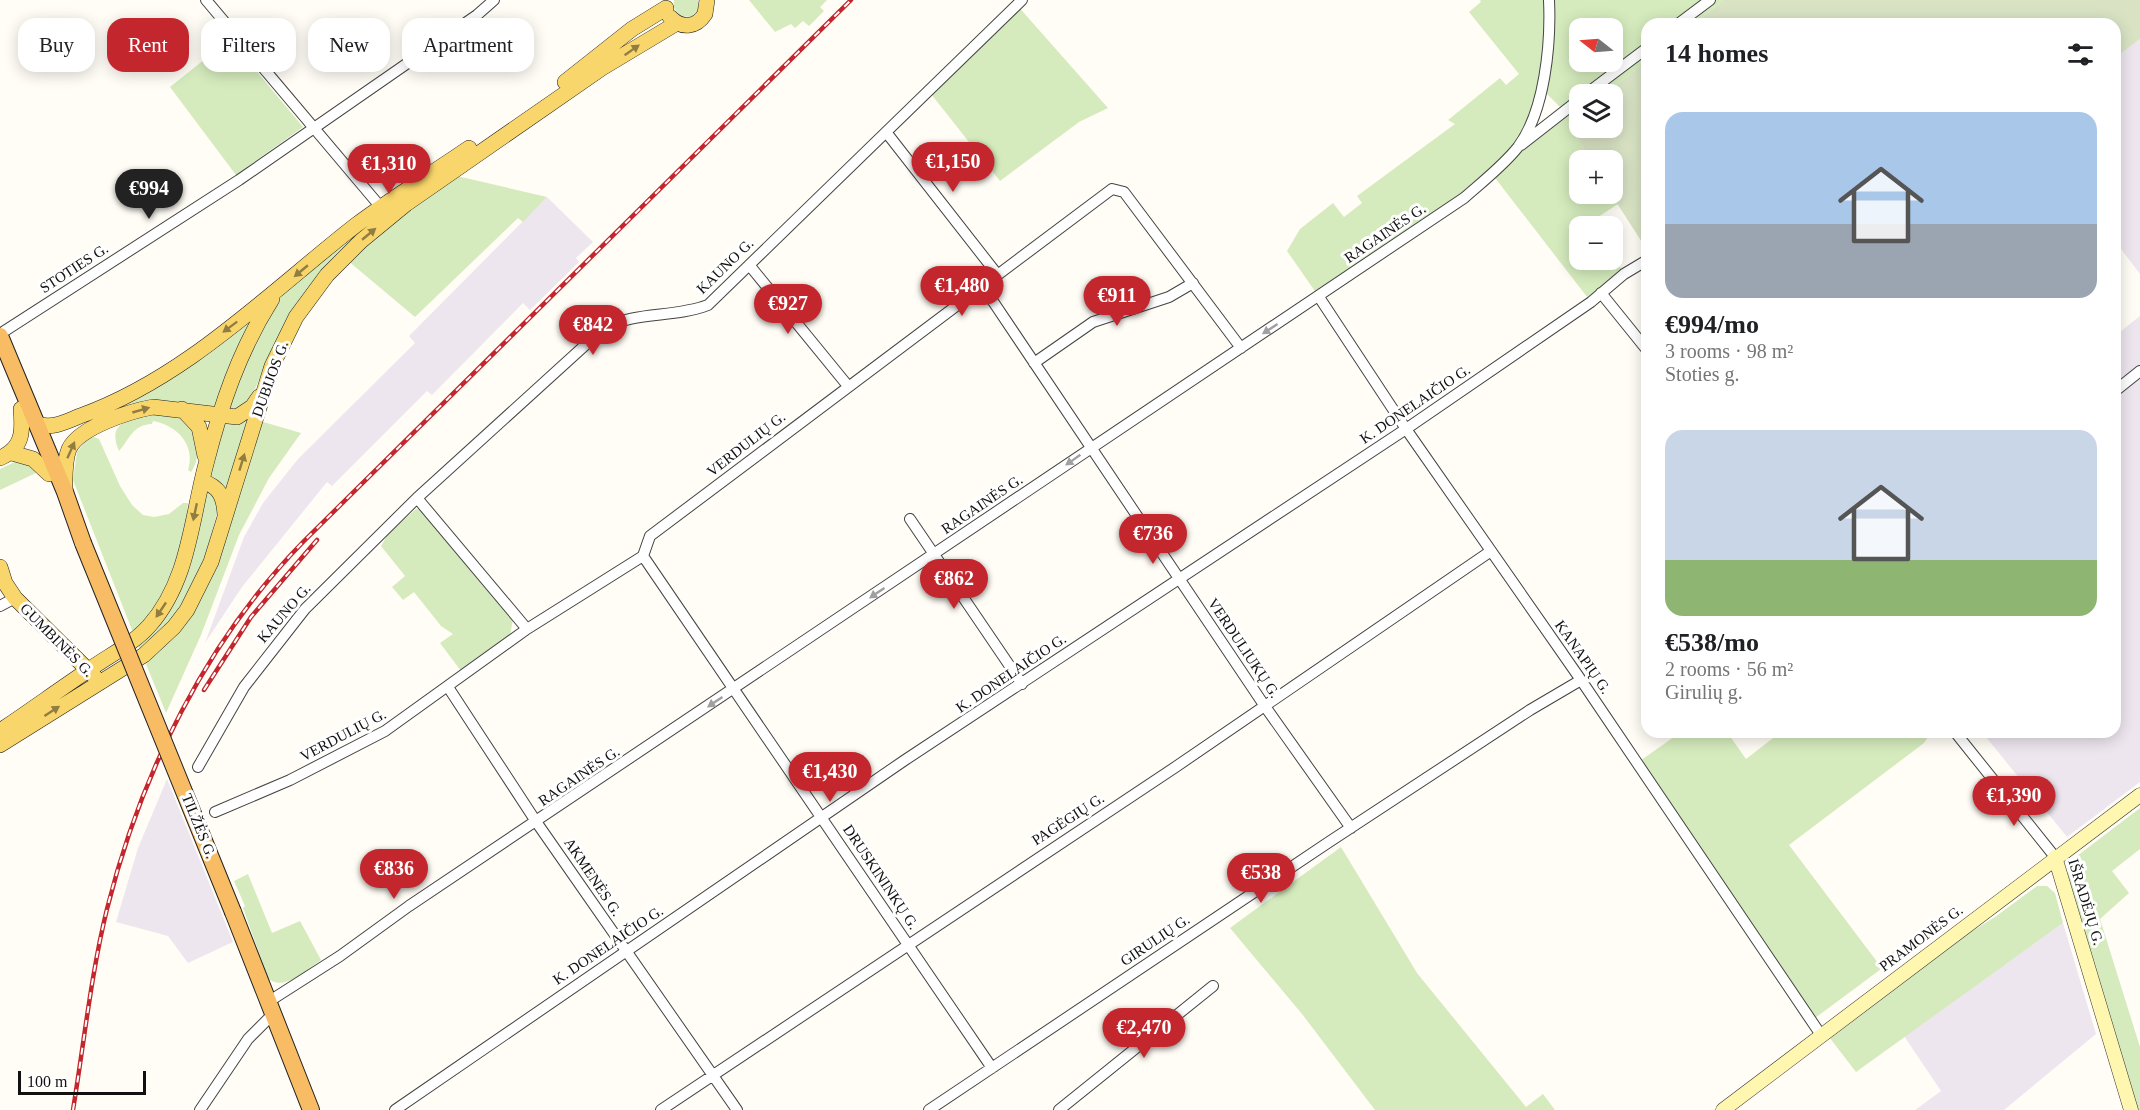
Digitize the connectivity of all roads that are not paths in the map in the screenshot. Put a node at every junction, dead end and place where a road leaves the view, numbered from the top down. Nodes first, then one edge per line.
1 (206, 0) edge
2 (494, 0) edge
3 (1022, 0) edge
4 (1549, 0) edge
5 (1710, 0) edge
6 (709, 2) edge
7 (666, 4) edge
8 (1686, 18) edge
9 (677, 23) junction
10 (1641, 53) edge
11 (1599, 84) edge
12 (1569, 108) edge
13 (313, 127) junction
14 (886, 132) junction
15 (1518, 147) junction
16 (385, 212) junction
17 (1641, 264) edge
18 (750, 266) junction
19 (997, 274) junction
20 (1193, 283) junction
21 (982, 285) junction
22 (276, 292) junction
23 (1601, 293) junction
24 (1319, 297) junction
25 (0, 335) edge
26 (1641, 343) edge
27 (1241, 348) junction
28 (0, 363) edge
29 (1034, 363) junction
30 (2140, 371) edge
31 (848, 386) junction
32 (2121, 386) edge
33 (263, 390) junction
34 (21, 409) junction
35 (182, 410) junction
36 (218, 417) junction
37 (99, 418) junction
38 (37, 423) junction
39 (1406, 429) junction
40 (1091, 448) junction
41 (6, 456) edge
42 (49, 474) junction
43 (203, 474) junction
44 (65, 492) junction
45 (417, 498) junction
46 (225, 518) junction
47 (910, 519) dead end
48 (83, 543) junction
49 (1491, 551) junction
50 (934, 554) junction
51 (643, 556) junction
52 (0, 567) edge
53 (1179, 578) junction
54 (15, 598) junction
55 (0, 606) edge
56 (527, 630) junction
57 (62, 645) junction
58 (94, 676) junction
59 (1581, 680) junction
60 (1022, 684) junction
61 (65, 687) junction
62 (448, 687) junction
63 (735, 688) junction
64 (1264, 705) junction
65 (0, 731) edge
66 (1960, 738) edge
67 (0, 745) edge
68 (198, 767) dead end
69 (2140, 795) edge
70 (215, 813) dead end
71 (822, 817) junction
72 (537, 823) junction
73 (1351, 828) junction
74 (2055, 856) junction
75 (909, 944) junction
76 (625, 950) junction
77 (1213, 986) dead end
78 (270, 1008) junction
79 (1821, 1035) junction
80 (992, 1068) junction
81 (714, 1075) junction
82 (200, 1110) edge
83 (311, 1110) edge
84 (395, 1110) edge
85 (661, 1110) edge
86 (737, 1110) edge
87 (929, 1110) edge
88 (1059, 1110) edge
89 (1723, 1110) edge
90 (2131, 1110) edge

1 - 13 street
2 - 13 street, STOTIES G.
3 - 14 street, KAUNO G.
4 - 15 street, RAGAINĖS G.
5 - 8 street
6 - 9 main road, DUBIJOS G.
7 - 9 main road
7 - 16 main road, DUBIJOS G.
16 -> 9 main road, DUBIJOS G.
10 - 11 street
12 - 15 street
13 - 16 street
13 - 25 street, STOTIES G.
14 - 18 street, KAUNO G.
14 - 19 street
15 - 24 street, RAGAINĖS G.
16 -> 22 main road, DUBIJOS G.
33 -> 16 main road, DUBIJOS G.
17 - 23 street, K. DONELAIČIO G.
18 - 31 street
18 - 45 street, KAUNO G.
19 - 20 street, VERDULIŲ G.
19 - 21 street, VERDULIŲ G.
20 - 27 street, VERDULIŲ G.
20 - 29 street
21 - 29 street, VERDULIUKŲ G.
21 - 31 street, VERDULIŲ G.
22 - 36 main road, DUBIJOS G.
22 -> 37 main road, DUBIJOS G.
23 - 26 street
23 - 39 street, K. DONELAIČIO G.
24 -> 27 street, RAGAINĖS G.
24 - 39 street, KANAPIŲ G.
25 - 38 highway, TILŽĖS G.
27 - 40 street, RAGAINĖS G.
28 - 34 highway, TILŽĖS G.
29 - 40 street, VERDULIUKŲ G.
30 - 32 street
31 - 51 street, VERDULIŲ G.
33 - 36 main road
46 -> 33 main road, DUBIJOS G.
34 - 41 main road
34 - 42 highway, TILŽĖS G.
35 - 36 main road, DUBIJOS G.
37 -> 35 main road, DUBIJOS G.
35 - 43 main road
36 - 43 main road, DUBIJOS G.
37 - 38 main road, DUBIJOS G.
44 -> 37 main road, DUBIJOS G.
38 - 44 highway, TILŽĖS G.
39 - 49 street, KANAPIŲ G.
39 - 53 street, K. DONELAIČIO G.
40 -> 50 street, RAGAINĖS G.
40 - 53 street, VERDULIUKŲ G.
41 - 42 main road
42 - 48 highway, TILŽĖS G.
43 - 46 main road
43 -> 58 main road, DUBIJOS G.
44 - 48 highway, TILŽĖS G.
45 - 56 street
45 - 68 street, KAUNO G.
46 - 58 main road, DUBIJOS G.
47 - 50 street
48 - 78 highway, TILŽĖS G., bridge
49 - 59 street, KANAPIŲ G.
49 - 64 street, PAGĖGIŲ G.
50 - 60 street
50 -> 63 street, RAGAINĖS G.
51 - 56 street, VERDULIŲ G.
51 - 63 street, DRUSKININKŲ G.
52 - 54 main road, GUMBINĖS G.
53 - 60 street, K. DONELAIČIO G.
53 - 64 street, VERDULIUKŲ G.
54 - 55 street, GUMBINĖS G.
54 - 57 main road, GUMBINĖS G.
56 - 62 street, VERDULIŲ G.
57 - 58 main road, GUMBINĖS G.
57 - 61 main road
58 - 61 main road, DUBIJOS G.
67 -> 58 main road, DUBIJOS G.
59 - 73 street, GIRULIŲ G.
59 - 79 street, KANAPIŲ G.
60 - 71 street, K. DONELAIČIO G.
61 - 65 main road, DUBIJOS G.
62 - 70 street, VERDULIŲ G.
62 - 72 street, AKMENĖS G.
63 - 71 street, DRUSKININKŲ G.
63 -> 72 street, RAGAINĖS G.
64 - 73 street, VERDULIUKŲ G.
64 - 75 street, PAGĖGIŲ G.
66 - 74 street, IŠRADĖJŲ G.
69 - 74 main road, PRAMONĖS G.
71 - 75 street, DRUSKININKŲ G.
71 - 76 street, K. DONELAIČIO G.
72 - 76 street, AKMENĖS G.
72 - 78 street, RAGAINĖS G.
73 - 80 street, GIRULIŲ G.
74 - 79 main road, PRAMONĖS G.
74 - 90 main road, IŠRADĖJŲ G.
75 - 80 street, DRUSKININKŲ G.
75 - 81 street, PAGĖGIŲ G.
76 - 81 street, AKMENĖS G.
76 - 84 street, K. DONELAIČIO G.
77 - 88 street
78 - 82 street, RAGAINĖS G.
78 - 83 highway, TILŽĖS G.
79 - 89 main road, PRAMONĖS G.
80 - 87 street, GIRULIŲ G.
81 - 85 street, PAGĖGIŲ G.
81 - 86 street, AKMENĖS G.

